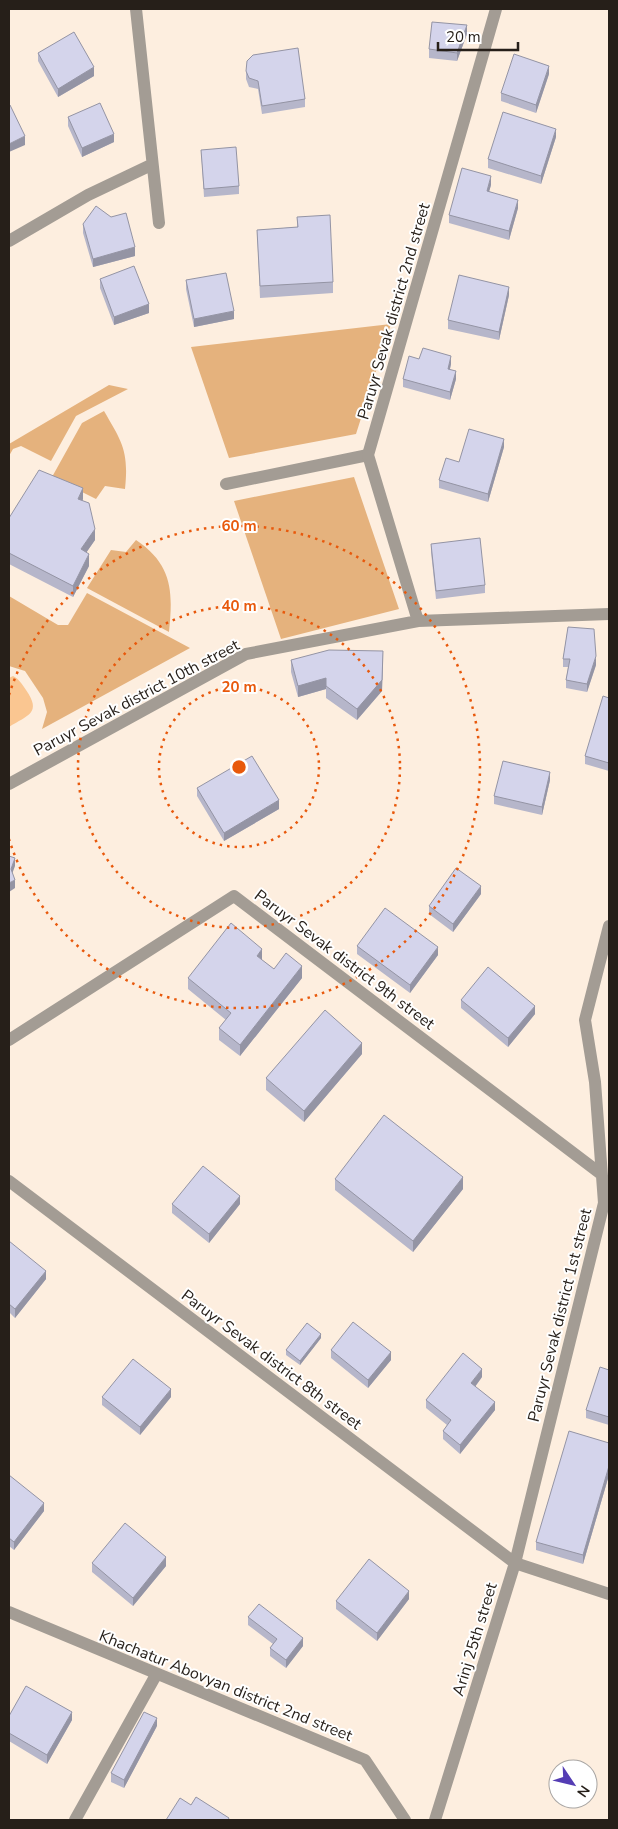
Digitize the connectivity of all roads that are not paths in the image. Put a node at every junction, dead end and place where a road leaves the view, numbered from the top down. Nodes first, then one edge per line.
1 (136, 9) edge
2 (496, 9) edge
3 (152, 165) junction
4 (159, 223) dead end
5 (9, 241) edge
6 (368, 455) junction
7 (226, 484) dead end
8 (609, 614) edge
9 (418, 621) junction
10 (9, 784) edge
11 (609, 926) edge
12 (9, 1040) edge
13 (601, 1174) junction
14 (9, 1181) edge
15 (515, 1563) junction
16 (609, 1594) edge
17 (9, 1612) edge
18 (156, 1675) junction
19 (75, 1820) edge
20 (405, 1820) edge
21 (435, 1820) edge

1 - 3 street
2 - 6 street, Paruyr Sevak district 2nd street
3 - 4 street
3 - 5 street
6 - 7 street
6 - 9 street
8 - 9 street, Paruyr Sevak district 10th street
9 - 10 street, Paruyr Sevak district 10th street
11 - 13 street, Paruyr Sevak district 1st street
12 - 13 street, Paruyr Sevak district 9th street
13 - 15 street, Paruyr Sevak district 1st street
14 - 15 street, Paruyr Sevak district 8th street
15 - 16 street
15 - 21 street, Arinj 25th street
17 - 18 street, Khachatur Abovyan district 2nd street
18 - 19 street
18 - 20 street, Khachatur Abovyan district 2nd street

